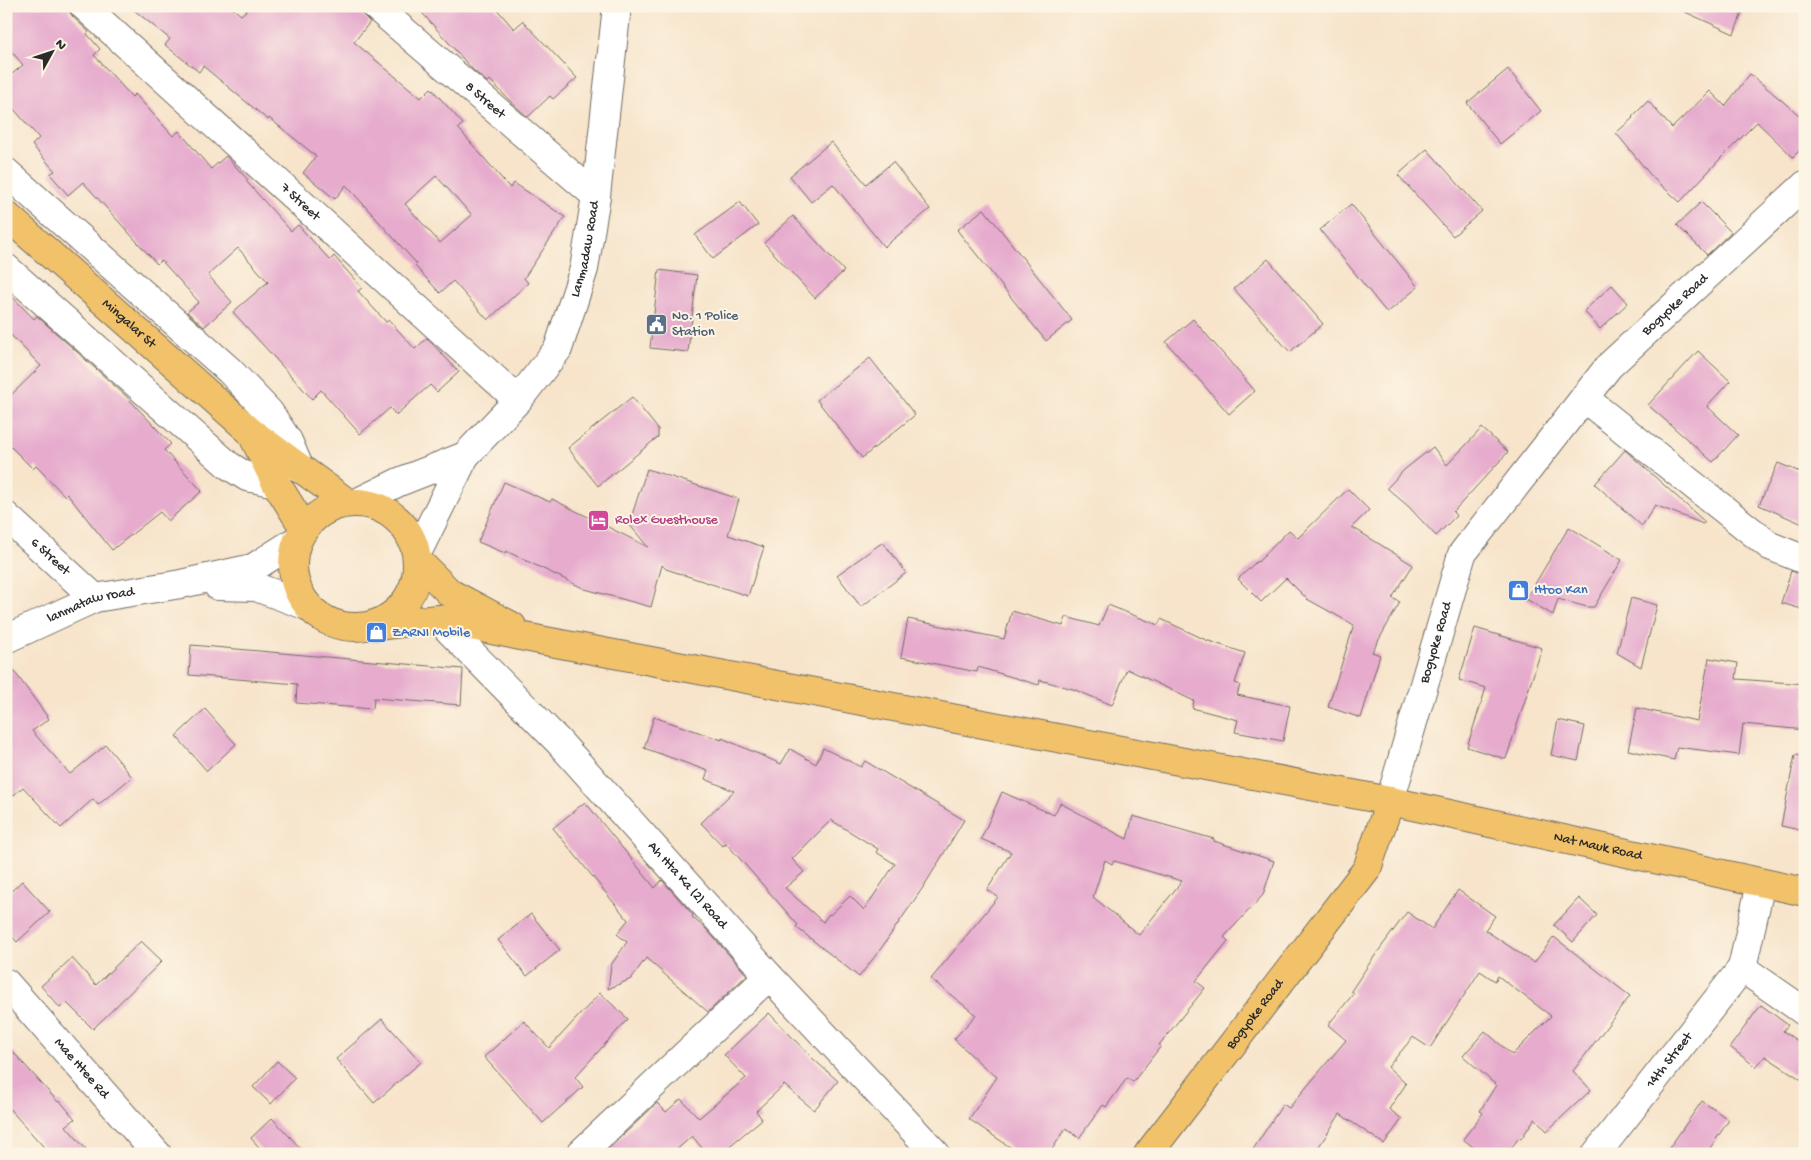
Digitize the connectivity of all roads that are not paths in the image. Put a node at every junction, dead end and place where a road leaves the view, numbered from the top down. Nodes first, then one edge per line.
1 (84, 6) edge
2 (374, 6) edge
3 (617, 6) edge
4 (6, 172) edge
5 (1801, 195) edge
6 (596, 196) junction
7 (6, 215) edge
8 (6, 268) edge
9 (1584, 398) junction
10 (518, 400) junction
11 (251, 432) junction
12 (465, 456) junction
13 (300, 469) junction
14 (276, 483) junction
15 (352, 503) junction
16 (6, 516) edge
17 (300, 534) junction
18 (418, 557) junction
19 (1805, 560) edge
20 (181, 584) junction
21 (95, 598) junction
22 (305, 605) junction
23 (438, 619) junction
24 (376, 626) junction
25 (6, 639) edge
26 (540, 640) junction
27 (1390, 801) junction
28 (1761, 883) junction
29 (1805, 892) edge
30 (1742, 968) junction
31 (769, 976) junction
32 (6, 983) edge
33 (1805, 1012) edge
34 (157, 1154) edge
35 (580, 1154) edge
36 (936, 1154) edge
37 (1148, 1154) edge
38 (1596, 1154) edge

1 - 10 street, 7 Street
2 - 6 street, 8 Street
3 - 6 street, Lanmadaw Road
4 - 13 street
5 - 9 street, Bogyoke Road
6 - 10 street, Lanmadaw Road
7 - 11 main road, Mingalar St
8 - 14 street
9 - 19 street
9 - 27 street, Bogyoke Road
10 - 12 street, Lanmadaw Road
11 - 13 main road, Mingalar St
11 - 14 main road
12 - 15 street, Lanmadaw Road
12 - 18 street, Lanmadaw Road
13 - 15 main road, Mingalar St
14 - 17 main road
15 - 17 main road
15 - 18 main road
16 - 21 street, 6 Street
17 - 20 street
17 - 22 main road
18 - 24 main road
18 - 26 main road
20 - 21 street, lanmataw road
20 - 22 street
21 - 25 street, lanmataw road
22 - 24 main road
23 - 24 main road, Nat Mauk Road
23 - 26 main road, Nat Mauk Road
23 - 31 street, Ah Hta Ka (2) Road
26 - 27 main road, Nat Mauk Road
27 - 28 main road, Nat Mauk Road
27 - 37 main road, Bogyoke Road
28 - 29 main road, Nat Mauk Road
28 - 30 street
30 - 33 street
30 - 38 street, 14th Street
31 - 35 street
31 - 36 street, Ah Hta Ka (2) Road
32 - 34 street, Mae Htee Rd

